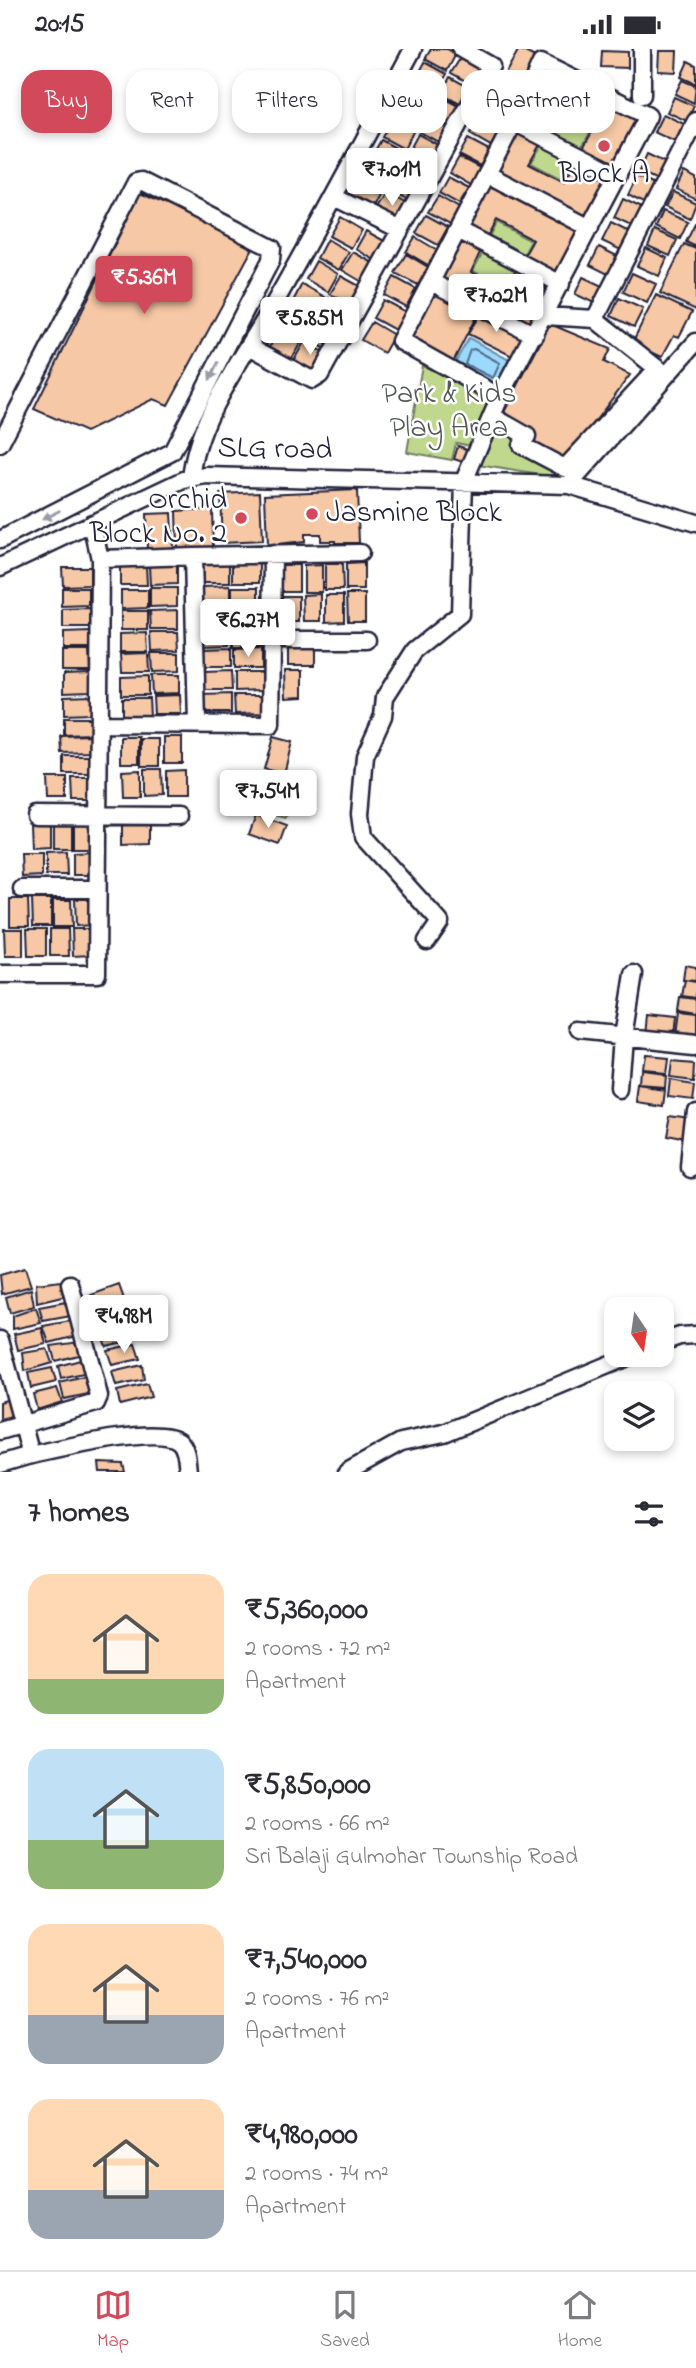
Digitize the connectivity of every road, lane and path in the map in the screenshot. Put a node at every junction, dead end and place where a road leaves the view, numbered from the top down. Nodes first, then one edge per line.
1 (413, 49) edge
2 (461, 49) edge
3 (642, 49) edge
4 (538, 70) edge
5 (555, 70) edge
6 (642, 95) dead end
7 (615, 100) edge
8 (696, 121) edge
9 (508, 133) edge
10 (536, 133) edge
11 (680, 153) junction
12 (696, 161) edge
13 (487, 174) junction
14 (618, 175) junction
15 (334, 197) junction
16 (590, 227) junction
17 (399, 229) junction
18 (457, 230) junction
19 (430, 282) junction
20 (561, 284) junction
21 (545, 316) junction
22 (595, 319) junction
23 (535, 335) junction
24 (696, 342) edge
25 (249, 346) junction
26 (662, 372) junction
27 (500, 397) junction
28 (492, 417) junction
29 (0, 444) edge
30 (191, 478) junction
31 (464, 481) junction
32 (569, 485) junction
33 (92, 523) junction
34 (696, 523) edge
35 (0, 540) edge
36 (360, 553) dead end
37 (273, 554) junction
38 (193, 556) junction
39 (100, 559) junction
40 (0, 567) edge
41 (272, 640) junction
42 (367, 640) dead end
43 (99, 724) junction
44 (197, 725) junction
45 (35, 815) dead end
46 (179, 816) dead end
47 (98, 817) junction
48 (22, 889) dead end
49 (97, 889) junction
50 (427, 941) dead end
51 (0, 974) edge
52 (634, 974) dead end
53 (580, 1032) dead end
54 (624, 1037) junction
55 (696, 1044) edge
56 (620, 1090) dead end
57 (696, 1112) edge
58 (690, 1167) dead end
59 (70, 1284) dead end
60 (696, 1335) edge
61 (674, 1338) edge
62 (0, 1340) edge
63 (604, 1367) edge
64 (23, 1425) junction
65 (0, 1431) edge
66 (27, 1456) junction
67 (0, 1464) edge
68 (188, 1472) edge
69 (347, 1472) edge

1 - 15 street
2 - 17 street
3 - 6 street
4 - 5 street
7 - 14 street
8 - 11 street
9 - 13 street
10 - 14 street
11 - 12 street
11 - 22 street
13 - 16 street
13 - 18 street
14 - 16 street
15 - 17 street
15 - 25 street
16 - 20 street
17 - 25 street
18 - 19 street
18 - 20 street
19 - 23 street
19 - 27 street
20 - 21 street
21 - 22 street
21 - 23 street
22 - 26 street
23 - 27 street
24 - 26 street
25 - 30 street
26 - 28 street
26 - 32 street
27 - 28 street
28 - 31 street
29 -> 35 street
30 - 31 street, SLG road
30 - 33 street, SLG road
31 - 32 street, SLG road
31 - 50 street
32 - 34 street, SLG road
33 - 39 street
33 - 40 street, SLG road
36 - 37 street
37 - 38 street
37 - 41 street
38 - 39 street
38 - 44 street
39 - 43 street
41 - 42 street
41 - 44 street
43 - 44 street
43 - 47 street
45 - 47 street
46 - 47 street
47 - 49 street
48 - 49 street
49 - 51 street
52 - 54 street
53 - 54 street
54 - 55 street
54 - 56 street
57 - 58 street
59 - 64 street
60 - 61 street
62 - 64 street
63 - 69 street
64 - 65 street
64 - 66 street
66 - 67 street
66 - 68 street

